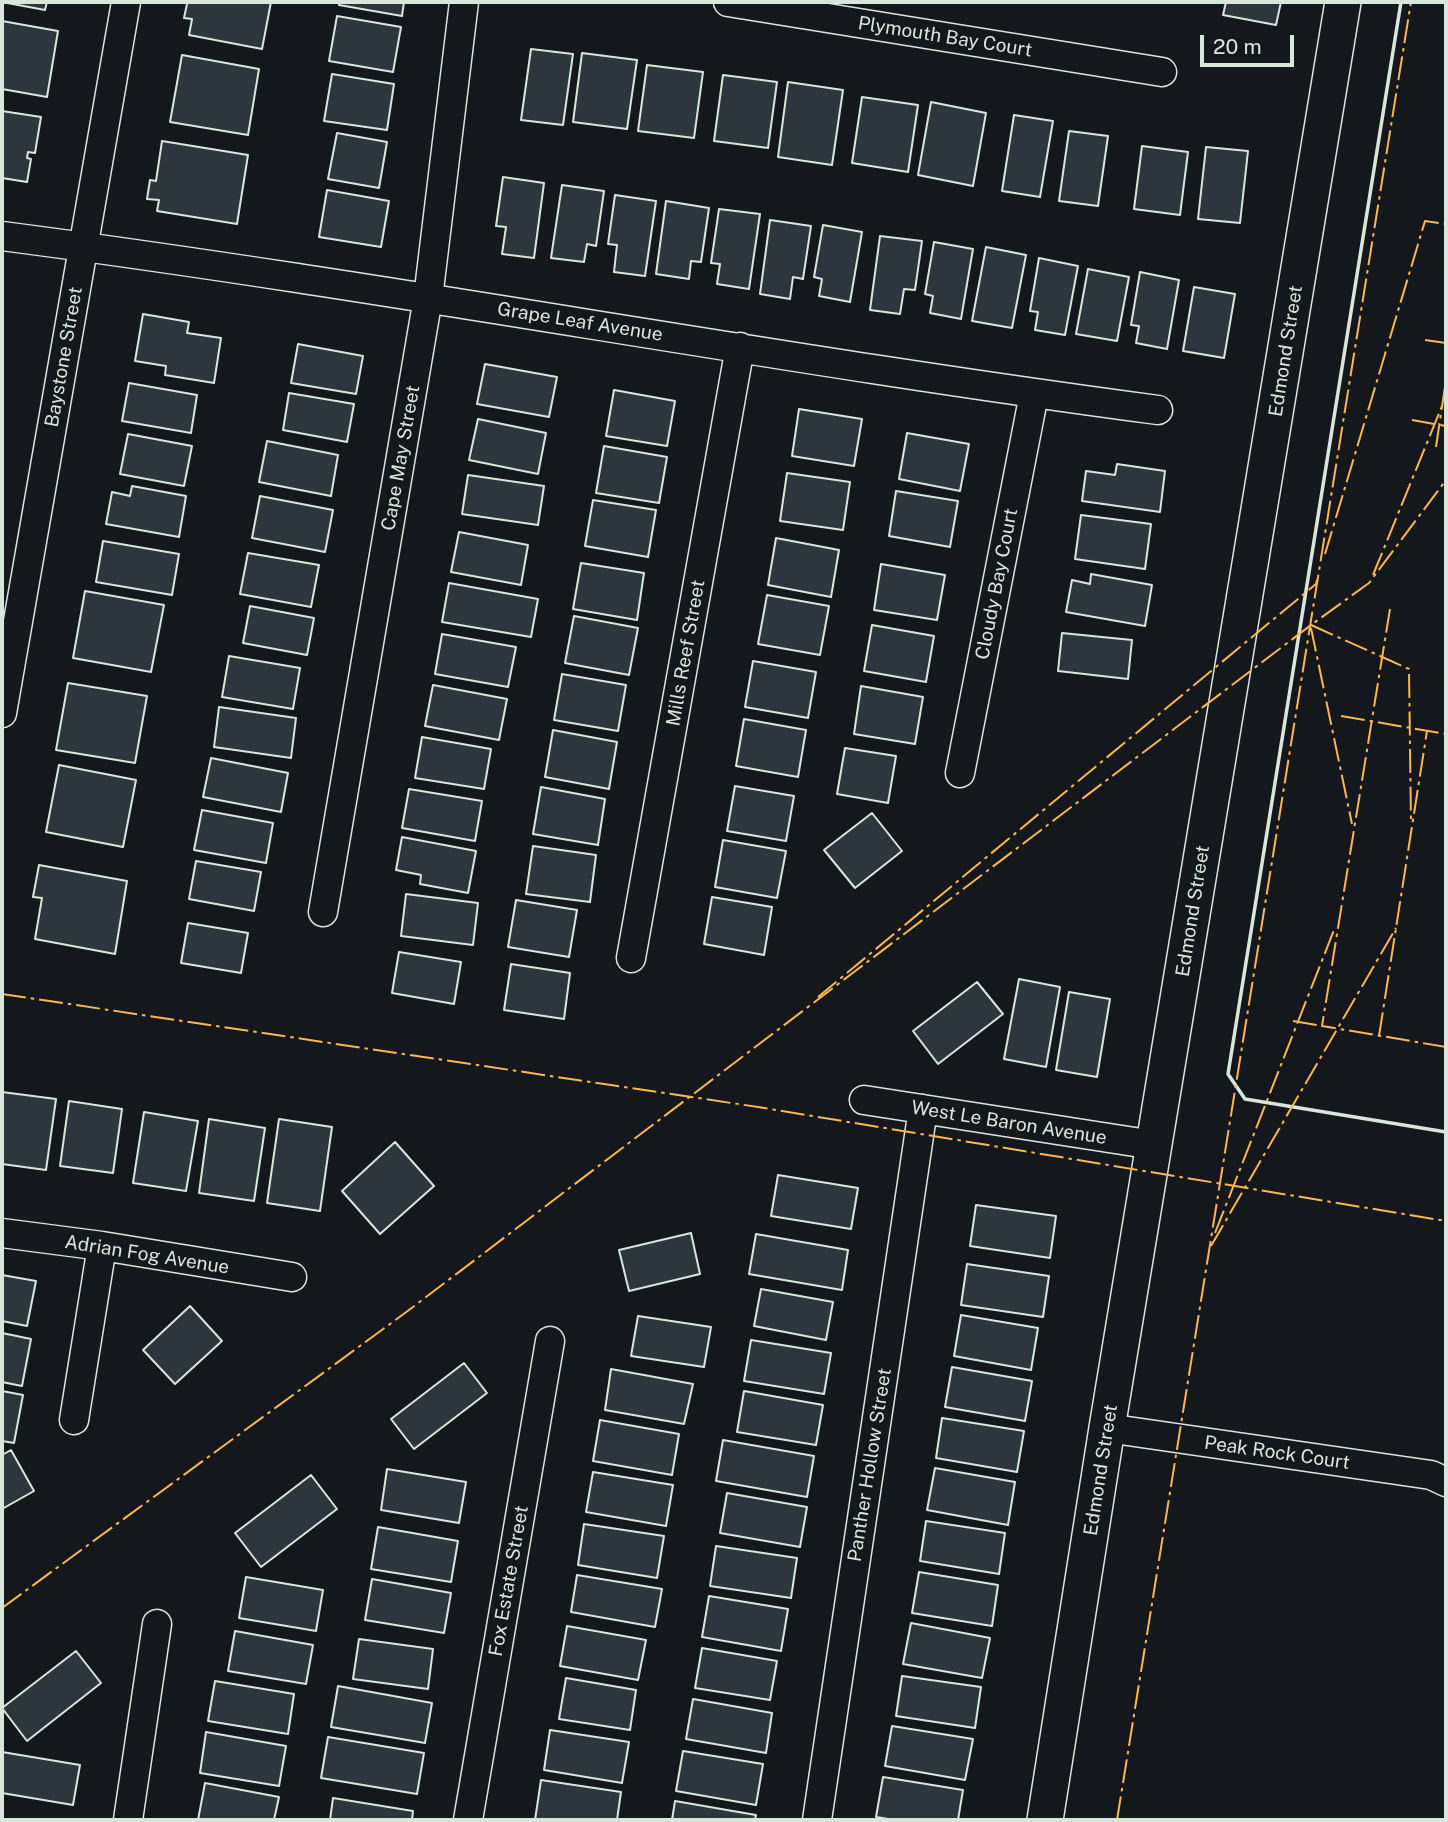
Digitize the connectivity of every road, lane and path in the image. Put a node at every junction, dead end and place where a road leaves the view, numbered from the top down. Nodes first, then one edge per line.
1 (126, 2) edge
2 (464, 2) edge
3 (728, 2) edge
4 (1343, 2) edge
5 (1162, 72) dead end
6 (2, 236) edge
7 (84, 247) junction
8 (428, 298) junction
9 (740, 347) junction
10 (1034, 394) junction
11 (1158, 410) dead end
12 (2, 713) edge
13 (960, 774) dead end
14 (323, 912) dead end
15 (631, 958) dead end
16 (864, 1100) dead end
17 (923, 1109) junction
18 (1154, 1145) junction
19 (2, 1233) edge
20 (102, 1247) junction
21 (292, 1277) dead end
22 (550, 1341) dead end
23 (74, 1420) dead end
24 (1107, 1428) junction
25 (1446, 1482) edge
26 (157, 1623) dead end
27 (128, 1820) edge
28 (468, 1820) edge
29 (817, 1820) edge
30 (1045, 1820) edge

1 - 7 street, Baystone Street
2 - 8 street, Cape May Street
3 - 5 street, Plymouth Bay Court
4 - 18 street, Edmond Street
6 - 7 street, Grape Leaf Avenue
7 - 8 street, Grape Leaf Avenue
7 - 12 street, Baystone Street
8 - 9 street, Grape Leaf Avenue
8 - 14 street, Cape May Street
9 - 10 street, Grape Leaf Avenue
9 - 15 street, Mills Reef Street
10 - 11 street, Grape Leaf Avenue
10 - 13 street, Cloudy Bay Court
16 - 17 street, West Le Baron Avenue
17 - 18 street, West Le Baron Avenue
17 - 29 street, Panther Hollow Street
18 - 24 street, Edmond Street
19 - 20 street, Adrian Fog Avenue
20 - 21 street, Adrian Fog Avenue
20 - 23 street
22 - 28 street, Fox Estate Street
24 - 25 street, Peak Rock Court
24 - 30 street, Edmond Street
26 - 27 street

